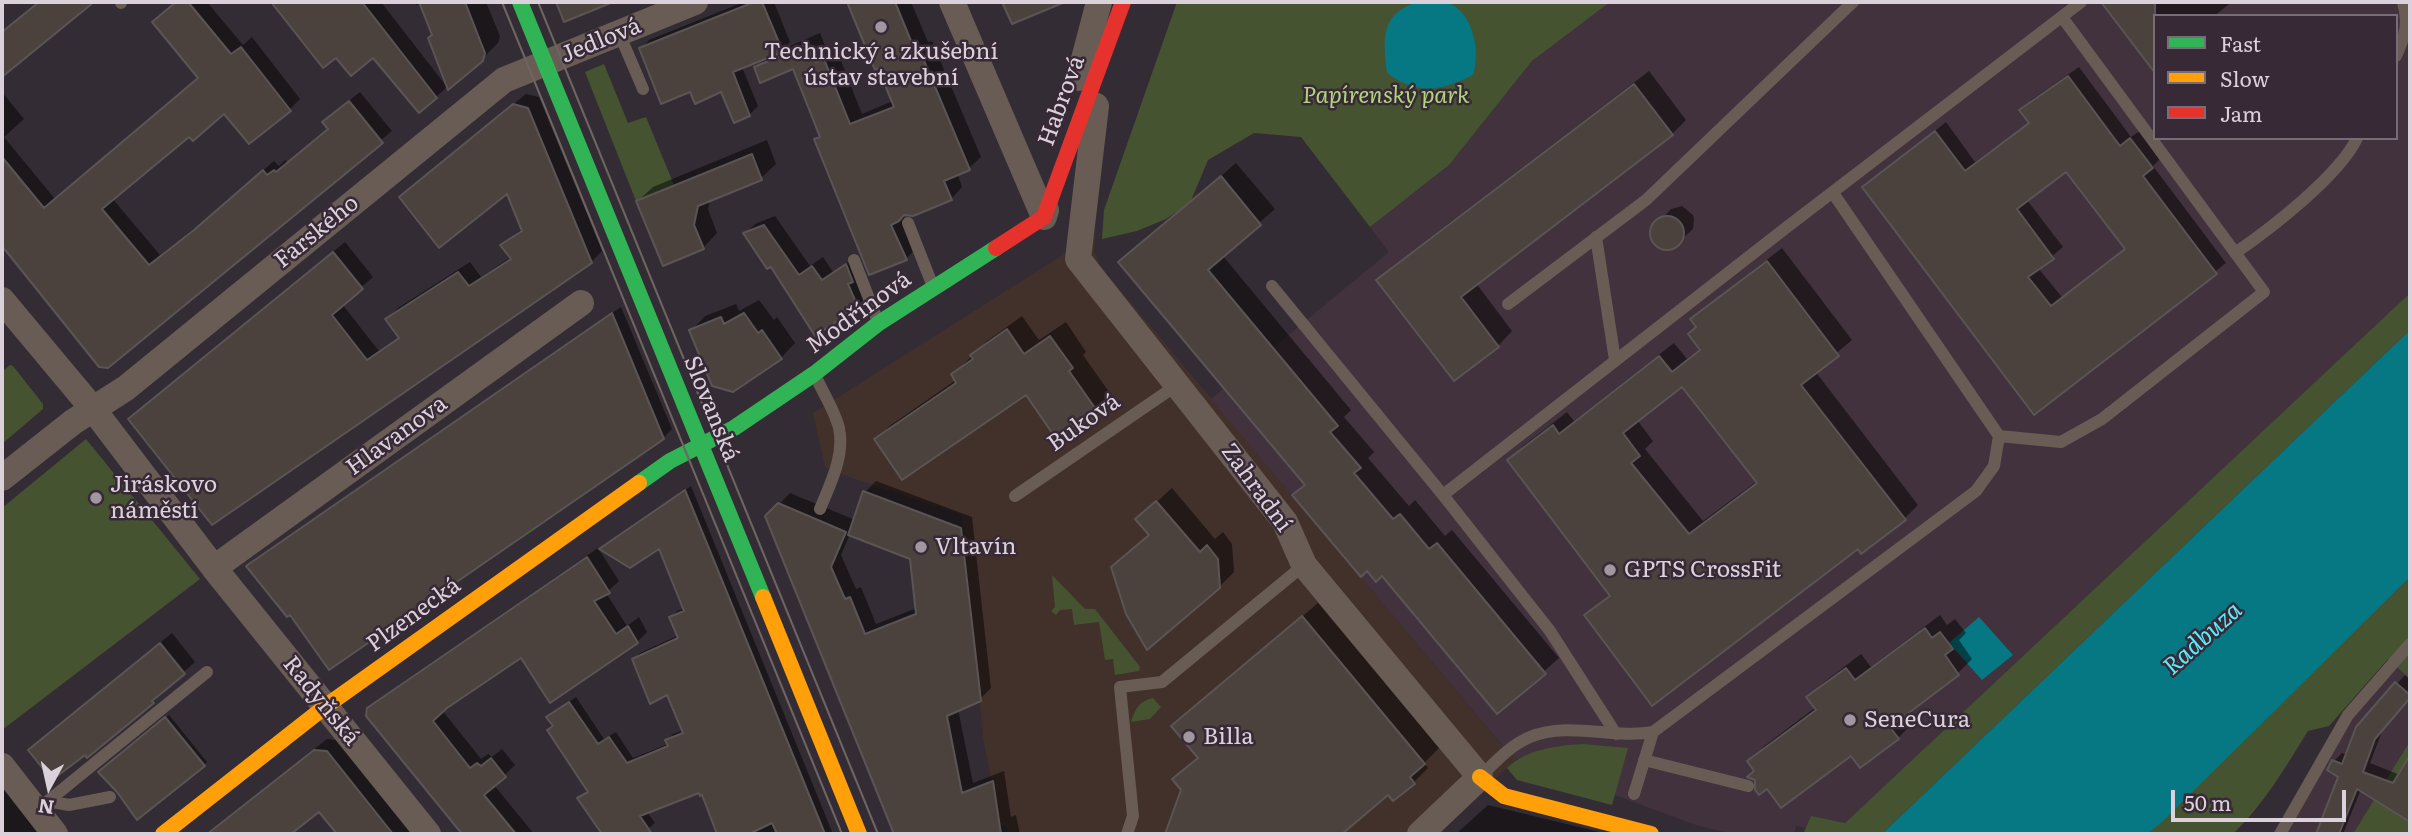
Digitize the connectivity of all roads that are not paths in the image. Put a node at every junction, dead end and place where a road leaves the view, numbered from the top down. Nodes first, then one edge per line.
1 (520, 2) edge
2 (695, 2) edge
3 (952, 2) edge
4 (1099, 2) edge
5 (1109, 2) edge
6 (1123, 2) edge
7 (1853, 2) edge
8 (2081, 2) edge
9 (2403, 2) edge
10 (2062, 18) junction
11 (619, 33) junction
12 (2398, 51) edge
13 (545, 64) junction
14 (643, 89) dead end
15 (2356, 140) edge
16 (1833, 193) junction
17 (1044, 216) junction
18 (908, 223) dead end
19 (1596, 237) junction
20 (2235, 253) junction
21 (854, 260) dead end
22 (1272, 286) dead end
23 (933, 288) junction
24 (581, 303) dead end
25 (1508, 304) dead end
26 (7, 315) edge
27 (879, 323) junction
28 (1615, 360) junction
29 (814, 374) junction
30 (1177, 384) junction
31 (93, 409) junction
32 (1999, 436) junction
33 (701, 445) junction
34 (2, 478) edge
35 (1015, 495) dead end
36 (1443, 495) junction
37 (820, 509) dead end
38 (1304, 565) junction
39 (214, 568) junction
40 (2410, 644) edge
41 (207, 672) dead end
42 (326, 706) junction
43 (1653, 732) junction
44 (1616, 734) junction
45 (1644, 760) junction
46 (2, 766) edge
47 (1480, 777) junction
48 (1748, 786) dead end
49 (1634, 794) dead end
50 (110, 797) dead end
51 (44, 806) junction
52 (55, 834) edge
53 (163, 834) edge
54 (428, 834) edge
55 (859, 834) edge
56 (1126, 834) edge
57 (1420, 834) edge
58 (1651, 834) edge
59 (2280, 834) edge

1 - 13 street, Slovanská
2 - 11 street, Jedlová
3 - 17 street
4 - 17 street
5 - 30 street, Zahradní
6 - 17 street, Habrová
7 - 19 lane
8 - 10 lane
9 - 12 lane
10 - 16 lane
10 - 20 lane
11 - 13 street, Jedlová
11 - 14 lane
13 - 31 street, Farského
13 - 33 street, Slovanská
15 - 20 lane
16 - 28 lane
16 - 32 lane
17 - 23 street, Modřínová
18 - 23 lane
19 - 25 lane
19 - 28 lane
20 - 32 lane
21 - 27 lane
22 - 36 lane
23 - 27 street, Modřínová
24 - 39 street, Hlavanova
26 - 31 street
27 - 29 street, Modřínová
28 - 36 lane
29 - 33 street, Modřínová
29 - 37 lane
30 - 35 lane, Buková
30 - 38 street, Zahradní
31 - 34 street
31 - 39 street
32 - 43 lane
33 - 42 street, Plzenecká
33 - 55 street, Slovanská
36 - 44 lane
38 - 47 street, Zahradní
38 - 56 lane
39 - 42 street, Radyňská
40 - 59 lane
41 - 51 lane
42 - 53 street, Plzenecká
42 - 54 street, Radyňská
43 - 44 lane
43 - 45 lane
44 - 47 lane
45 - 48 lane
45 - 49 lane
46 - 51 street
47 - 57 street
47 - 58 street, Zahradní
50 - 51 lane
51 - 52 street

